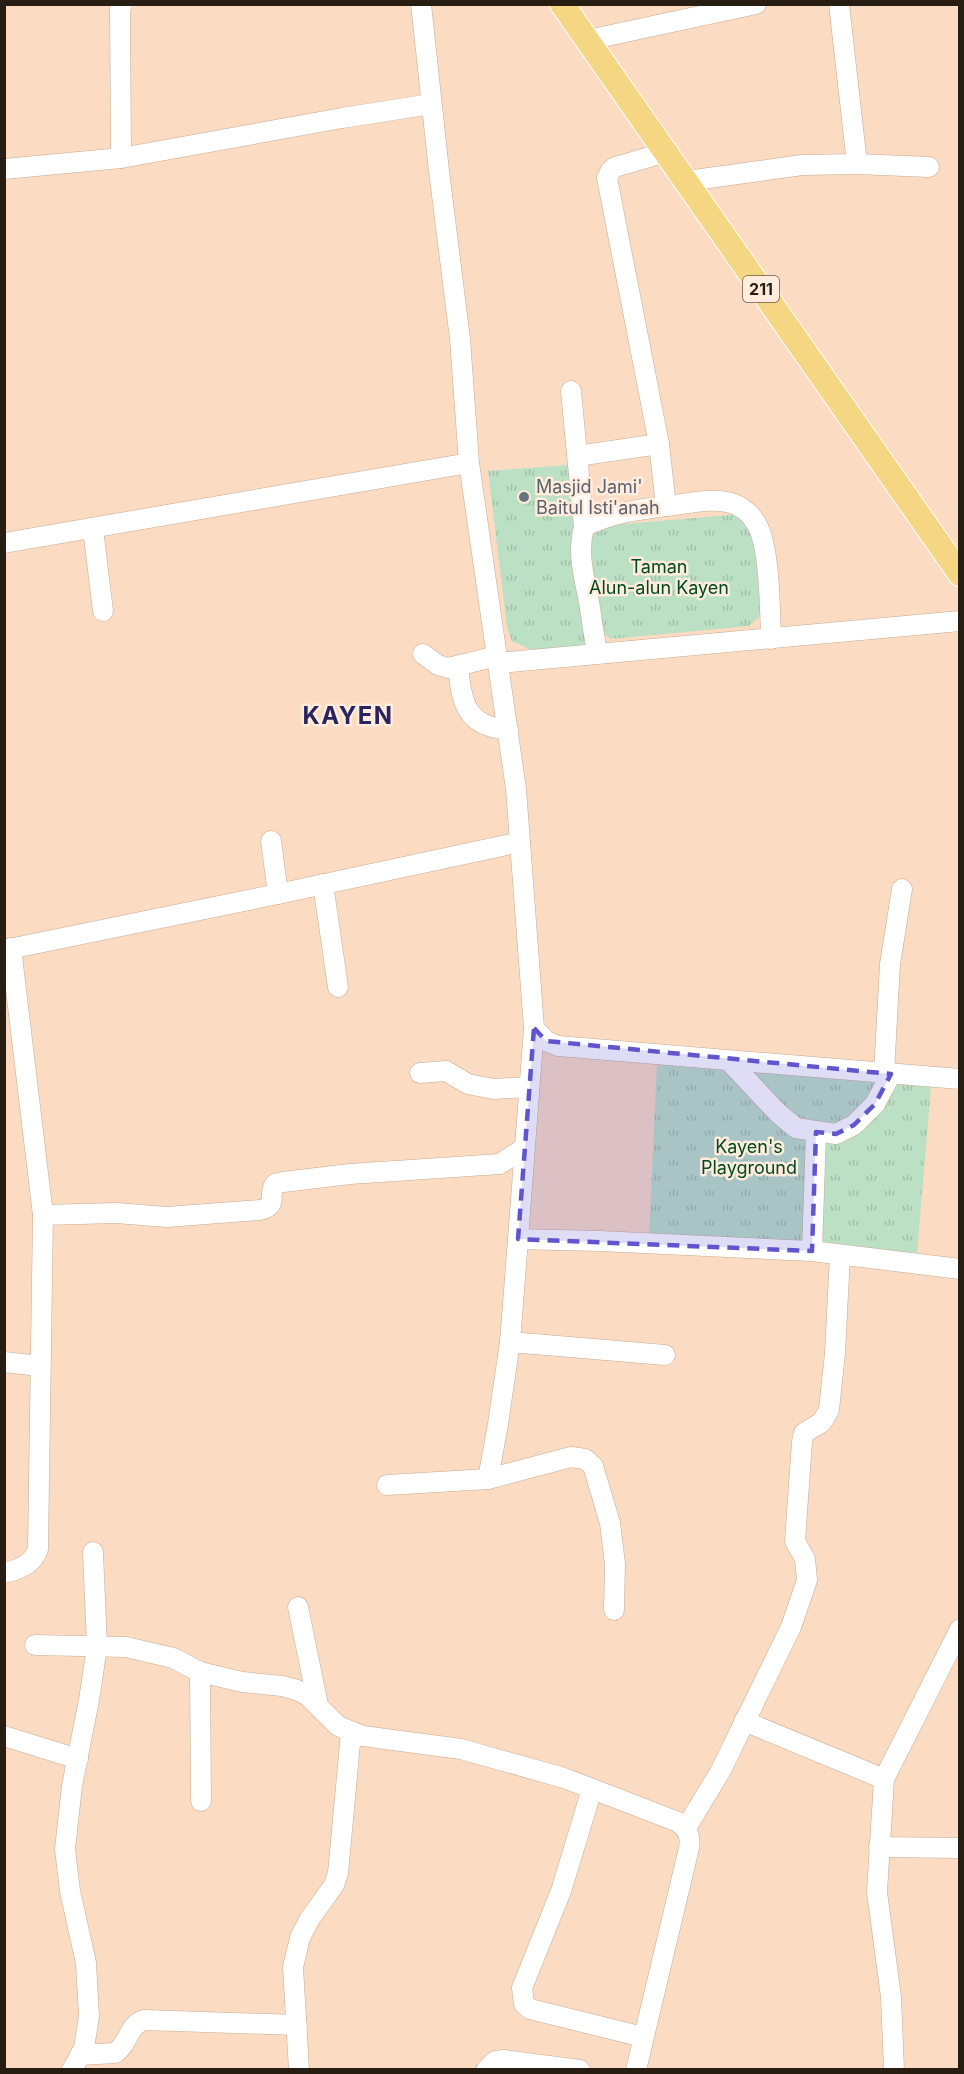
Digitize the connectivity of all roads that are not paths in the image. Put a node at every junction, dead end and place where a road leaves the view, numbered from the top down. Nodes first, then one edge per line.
1 (122, 4) edge
2 (421, 4) edge
3 (562, 4) edge
4 (756, 4) edge
5 (840, 4) edge
6 (588, 40) junction
7 (431, 104) junction
8 (667, 152) junction
9 (121, 158) junction
10 (857, 164) junction
11 (929, 167) dead end
12 (4, 169) edge
13 (687, 181) junction
14 (571, 391) dead end
15 (659, 444) junction
16 (577, 456) junction
17 (469, 463) junction
18 (666, 506) junction
19 (584, 527) junction
20 (93, 529) junction
21 (4, 543) edge
22 (960, 574) edge
23 (103, 611) dead end
24 (960, 621) edge
25 (771, 639) junction
26 (598, 653) junction
27 (423, 654) dead end
28 (498, 659) junction
29 (458, 666) junction
30 (508, 729) junction
31 (271, 841) dead end
32 (520, 842) junction
33 (323, 884) junction
34 (902, 889) dead end
35 (278, 894) junction
36 (8, 949) edge
37 (338, 987) dead end
38 (534, 1028) junction
39 (729, 1061) junction
40 (420, 1073) dead end
41 (887, 1073) junction
42 (960, 1079) edge
43 (529, 1086) junction
44 (816, 1132) junction
45 (524, 1148) junction
46 (43, 1215) junction
47 (518, 1239) junction
48 (812, 1251) junction
49 (840, 1255) junction
50 (960, 1269) edge
51 (510, 1342) junction
52 (665, 1355) dead end
53 (4, 1362) edge
54 (40, 1366) junction
55 (488, 1479) junction
56 (387, 1485) dead end
57 (93, 1552) dead end
58 (4, 1573) edge
59 (298, 1607) dead end
60 (614, 1610) dead end
61 (960, 1629) edge
62 (35, 1646) dead end
63 (98, 1647) junction
64 (200, 1672) junction
65 (318, 1705) junction
66 (744, 1721) junction
67 (351, 1733) junction
68 (4, 1736) edge
69 (78, 1759) junction
70 (884, 1779) junction
71 (592, 1789) junction
72 (201, 1801) dead end
73 (686, 1828) junction
74 (879, 1847) junction
75 (960, 1848) edge
76 (297, 2025) junction
77 (643, 2037) junction
78 (76, 2062) edge
79 (299, 2070) edge
80 (486, 2070) edge
81 (580, 2070) edge
82 (636, 2070) edge
83 (894, 2070) edge

1 - 9 street
2 - 7 street
3 - 6 main road, 211
4 - 6 street
5 - 10 street
6 - 8 main road, 211
7 - 9 street
7 - 17 street
8 - 13 main road, 211
8 - 15 street
9 - 12 street
10 - 11 street
10 - 13 street
13 - 22 main road, 211
14 - 16 street
15 - 16 street
15 - 18 street
16 - 19 street
17 - 20 street
17 - 28 street
18 - 19 street
18 - 25 street
19 - 26 street
20 - 21 street
20 - 23 street
24 - 25 street
25 - 26 street
26 - 28 street
27 - 29 street
28 - 29 street
28 - 30 street
29 - 30 street
30 - 32 street
31 - 35 street
32 - 33 street
32 - 38 street
33 - 35 street
33 - 37 street
34 - 41 street
35 - 36 street
36 - 46 street
38 - 39 street
38 - 43 street
39 - 41 street
39 - 44 street
40 - 43 street
41 - 42 street
41 - 44 street
43 - 45 street
44 - 48 street
45 - 46 street
45 - 47 street
46 - 54 street
47 - 48 street
47 - 51 street
48 - 49 street
49 - 50 street
49 - 66 street
51 - 52 street
51 - 55 street
53 - 54 street
54 - 58 street
55 - 56 street
55 - 60 street
57 - 63 street
59 - 65 street
61 - 70 street
62 - 63 street
63 - 64 street
63 - 69 street
64 - 65 street
64 - 72 street
65 - 67 street
66 - 70 street
66 - 73 street
67 - 71 street
67 - 76 street
68 - 69 street
69 - 78 street
70 - 74 street
71 - 73 street
71 - 77 street
73 - 77 street
74 - 75 street
74 - 83 street
76 - 78 street
76 - 79 street
77 - 82 street
80 - 81 street

